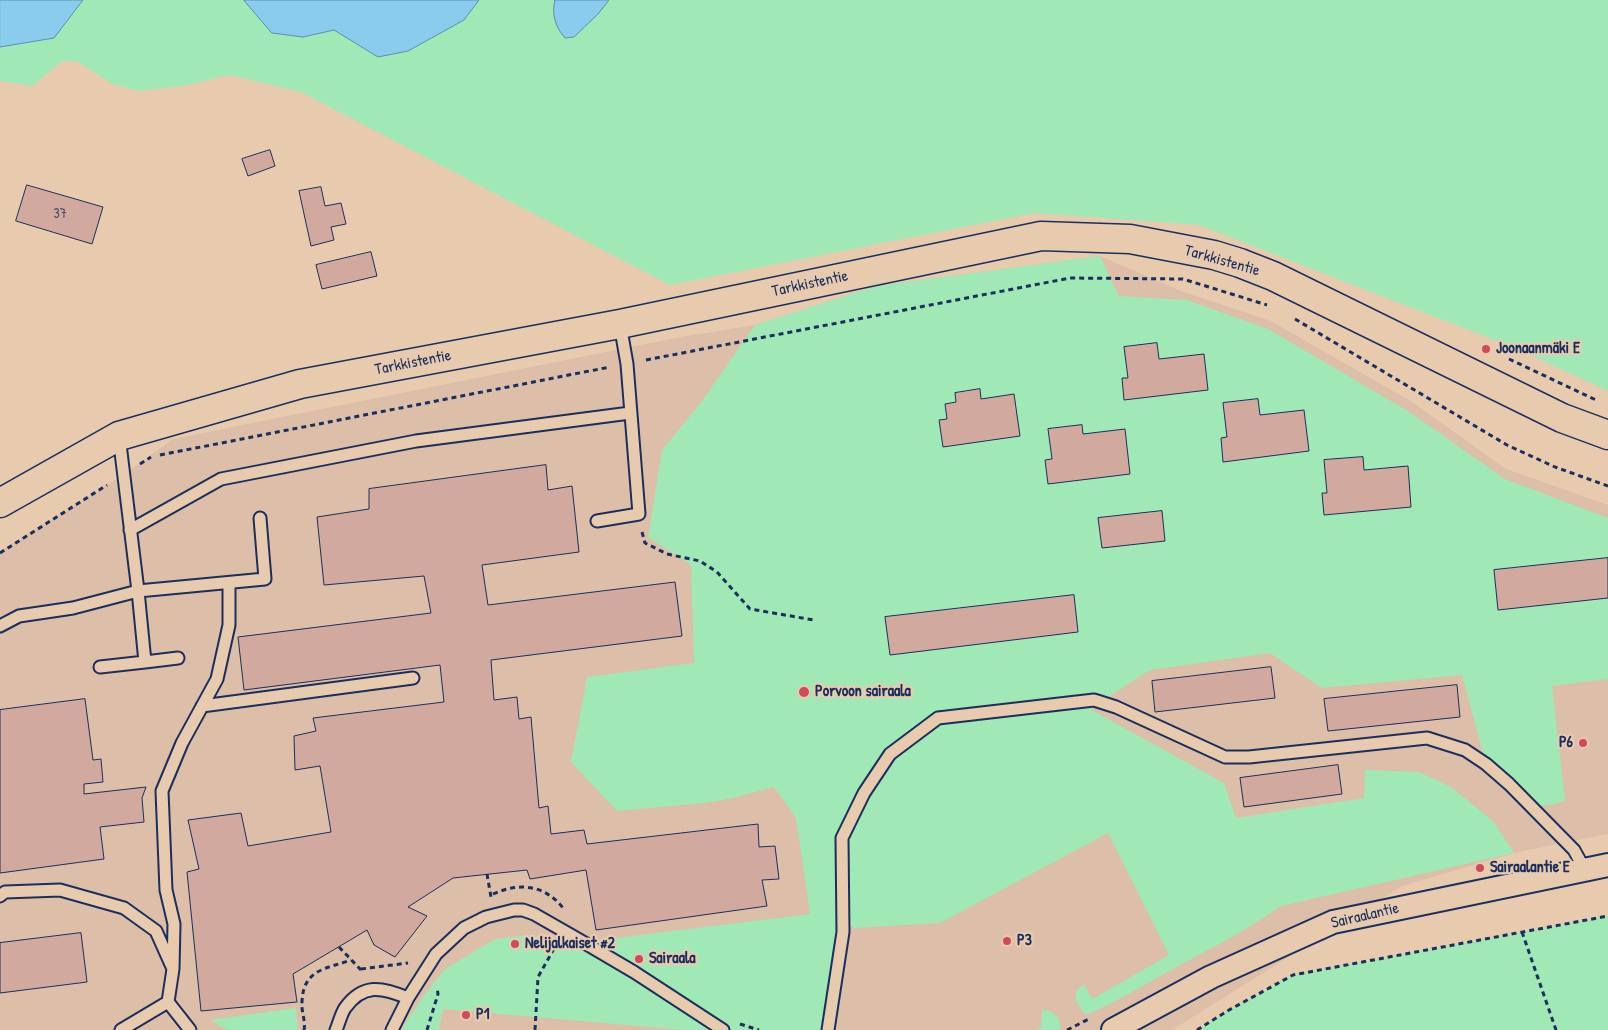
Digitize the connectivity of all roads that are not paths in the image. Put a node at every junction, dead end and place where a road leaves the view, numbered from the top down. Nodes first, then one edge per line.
1 (620, 324) junction
2 (630, 413) junction
3 (1608, 435) edge
4 (119, 436) junction
5 (0, 503) edge
6 (260, 518) dead end
7 (597, 521) dead end
8 (130, 530) junction
9 (229, 583) junction
10 (138, 591) junction
11 (0, 626) edge
12 (178, 658) dead end
13 (145, 662) junction
14 (100, 666) dead end
15 (413, 678) dead end
16 (202, 706) junction
17 (1608, 864) edge
18 (1585, 870) junction
19 (0, 896) edge
20 (173, 969) junction
21 (408, 998) junction
22 (168, 1002) junction
23 (121, 1030) edge
24 (190, 1030) edge
25 (336, 1030) edge
26 (392, 1030) edge
27 (723, 1030) edge
28 (828, 1030) edge
29 (1113, 1030) edge

1 - 2 lane
1 - 3 street, Tarkkistentie
1 - 4 street, Tarkkistentie
2 - 7 lane
2 - 8 lane
4 - 5 street, Tarkkistentie
4 - 8 lane
6 - 9 lane
8 - 10 lane
9 - 10 lane
9 - 16 lane
10 - 11 lane
10 - 13 lane
12 - 13 lane
13 - 14 lane
15 - 16 lane
16 - 20 lane
17 - 18 street, Sairaalantie
18 - 28 lane
18 - 29 street, Sairaalantie
19 - 20 lane
20 - 22 lane
21 - 25 lane
21 - 26 lane
21 - 27 lane
22 - 23 lane
22 - 24 lane

